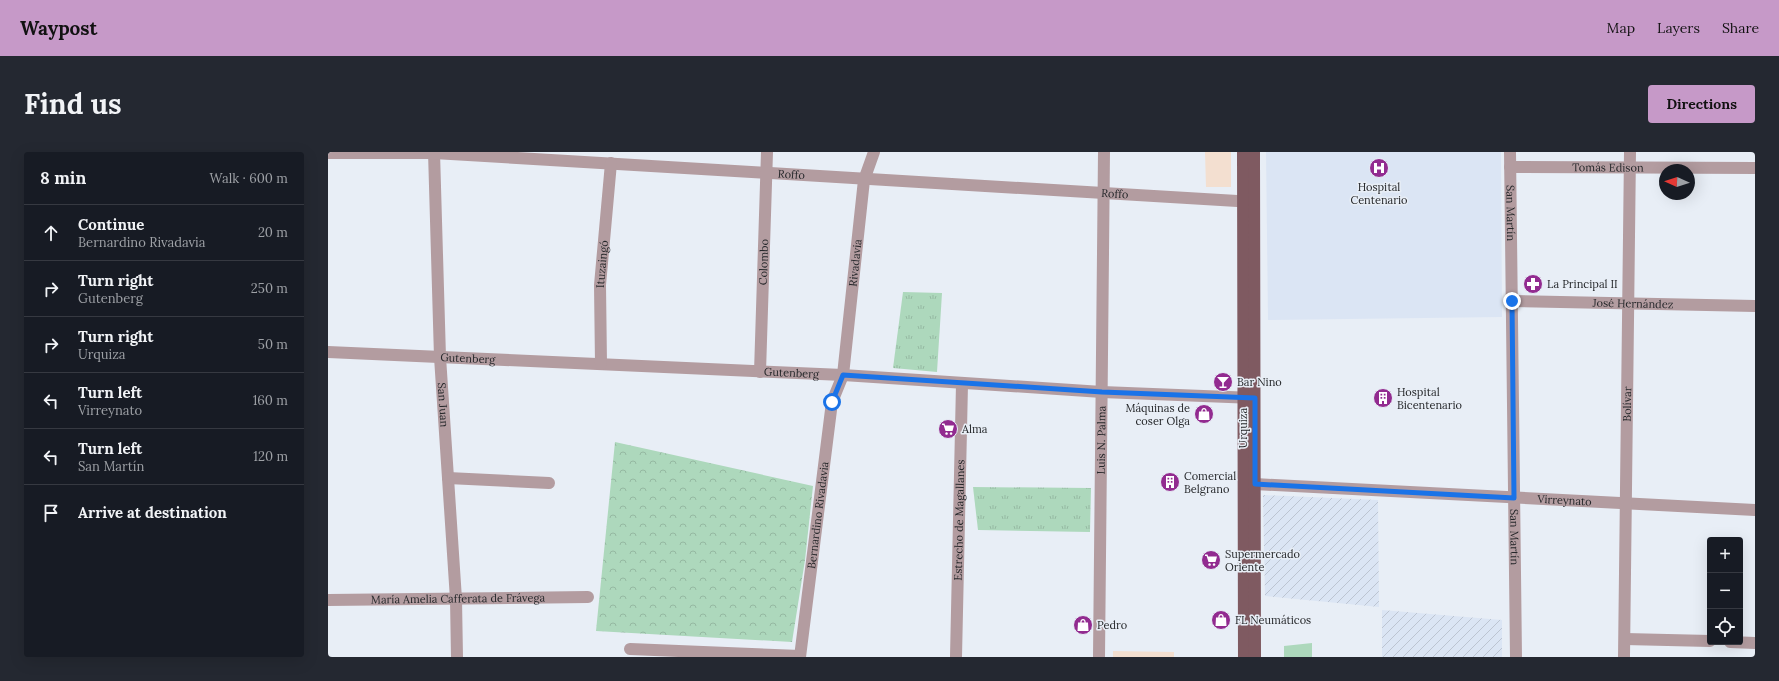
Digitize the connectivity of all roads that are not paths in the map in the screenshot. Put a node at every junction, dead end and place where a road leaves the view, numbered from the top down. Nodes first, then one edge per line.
1 (434, 152) edge
2 (767, 152) edge
3 (874, 152) edge
4 (1104, 152) edge
5 (1243, 152) edge
6 (1254, 152) edge
7 (1510, 152) edge
8 (1630, 152) edge
9 (328, 153) edge
10 (611, 163) junction
11 (1510, 167) junction
12 (1630, 167) junction
13 (1755, 168) edge
14 (766, 172) junction
15 (864, 180) junction
16 (1104, 194) junction
17 (1242, 201) junction
18 (1255, 202) junction
19 (1512, 301) junction
20 (1628, 303) junction
21 (1755, 306) edge
22 (328, 352) edge
23 (440, 357) junction
24 (601, 364) junction
25 (760, 372) junction
26 (843, 375) junction
27 (962, 384) junction
28 (1102, 392) junction
29 (1249, 398) junction
30 (448, 478) junction
31 (549, 484) dead end
32 (1255, 484) junction
33 (1514, 498) junction
34 (1626, 503) junction
35 (1755, 510) edge
36 (588, 597) dead end
37 (456, 599) junction
38 (328, 600) edge
39 (1625, 639) junction
40 (1707, 642) edge
41 (1743, 643) edge
42 (1755, 643) edge
43 (630, 649) dead end
44 (800, 656) edge
45 (457, 657) edge
46 (956, 657) edge
47 (1099, 657) edge
48 (1244, 657) edge
49 (1255, 657) edge
50 (1516, 657) edge
51 (1624, 657) edge

1 - 9 street, Roffo
1 - 10 street, Roffo
1 - 23 street, San Juan
2 - 14 street, Colombo
3 - 15 street, Rivadavia
4 - 16 street, Luis N. Palma
5 - 17 main road, Urquiza
6 - 18 main road, Urquiza
7 - 11 street, San Martín
8 - 12 street, Bolívar
10 - 14 street, Roffo
10 - 24 street, Ituzaingó
11 - 12 street, Tomás Edison
11 - 19 street, San Martín
12 - 13 street, Tomás Edison
12 - 20 street, Bolívar
14 - 15 street, Roffo
14 - 25 street, Colombo
15 - 16 street, Roffo
15 - 26 street, Rivadavia
16 - 17 street, Roffo
16 - 28 street, Luis N. Palma
17 - 18 street, Roffo
17 - 29 main road, Urquiza
18 - 29 main road, Urquiza
19 - 20 street, José Hernández
19 - 33 street, San Martín
20 - 21 street, José Hernández
20 - 34 street, Bolívar
22 - 23 street, Gutenberg
23 - 24 street, Gutenberg
23 - 30 street, San Juan
24 - 25 street, Gutenberg
25 - 26 street, Gutenberg
26 - 27 street, Gutenberg
26 - 44 street, Bernardino Rivadavia
27 - 28 street, Gutenberg
27 - 46 street, Estrecho de Magallanes
28 - 29 street, Gutenberg
28 - 47 street, Luis N. Palma
29 - 32 main road, Urquiza
29 - 48 main road, Urquiza
30 - 31 street
30 - 37 street, San Juan
32 - 33 street, Virreynato
32 - 49 main road, Urquiza
33 - 34 street, Virreynato
33 - 50 street, San Martín
34 - 35 street, Virreynato
34 - 39 street, Bolívar
36 - 37 street, María Amelia Cafferata de Frávega
37 - 38 street, María Amelia Cafferata de Frávega
37 - 45 street, San Juan
39 - 40 street
39 - 51 street, Bolívar
41 - 42 street
43 - 44 street

